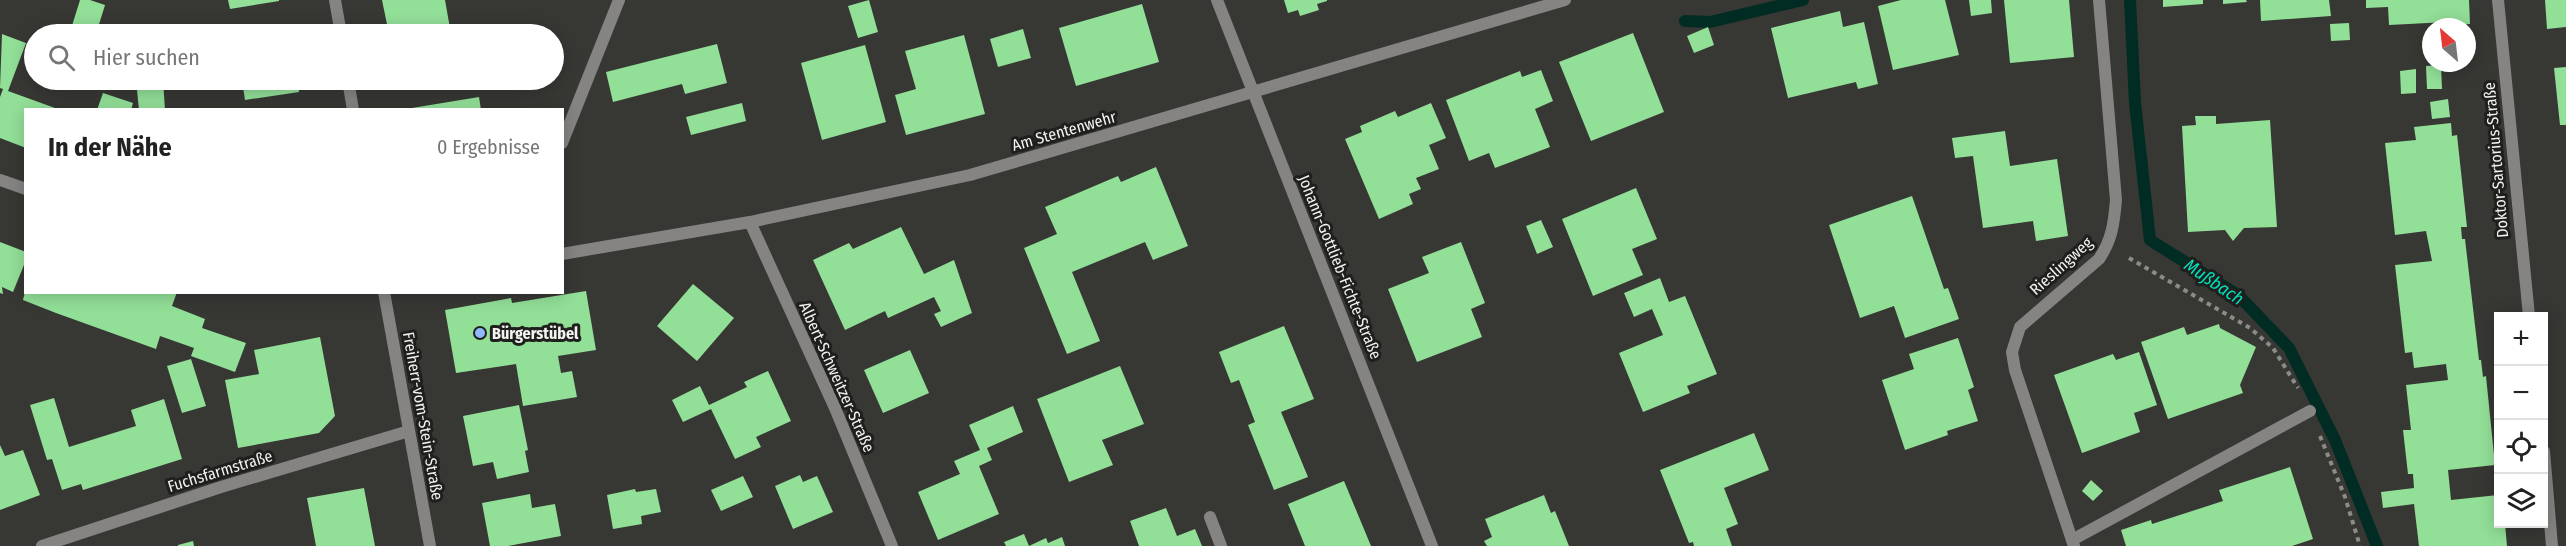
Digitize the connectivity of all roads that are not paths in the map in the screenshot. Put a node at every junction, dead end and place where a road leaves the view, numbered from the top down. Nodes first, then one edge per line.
1 (335, 0) edge
2 (619, 0) edge
3 (1217, 0) edge
4 (1565, 0) edge
5 (2099, 0) edge
6 (2498, 0) edge
7 (339, 24) edge
8 (350, 90) edge
9 (1253, 92) junction
10 (353, 108) edge
11 (564, 138) edge
12 (0, 180) edge
13 (24, 188) edge
14 (750, 222) junction
15 (564, 254) edge
16 (384, 294) edge
17 (2529, 312) edge
18 (2310, 411) road end
19 (408, 431) junction
20 (2546, 474) edge
21 (1210, 517) dead end
22 (2073, 543) edge
23 (42, 546) edge
24 (430, 546) edge
25 (892, 546) edge
26 (1221, 546) edge
27 (1432, 546) edge
28 (2552, 546) edge

1 - 7 street
2 - 11 street
3 - 9 street, Johann-Gottlieb-Fichte-Straße
4 - 9 street, Am Stentenwehr
5 - 22 street, Rieslingweg
6 - 17 street, Doktor-Sartorius-Straße
8 - 10 street
9 - 14 street, Am Stentenwehr
9 - 27 street, Johann-Gottlieb-Fichte-Straße
12 - 13 street
14 - 15 street, Am Stentenwehr
14 - 25 street, Albert-Schweitzer-Straße
16 - 19 street, Freiherr-vom-Stein-Straße
18 - 22 street, Rieslingweg
19 - 23 street, Fuchsfarmstraße
19 - 24 street, Freiherr-vom-Stein-Straße
20 - 28 street
21 - 26 street

